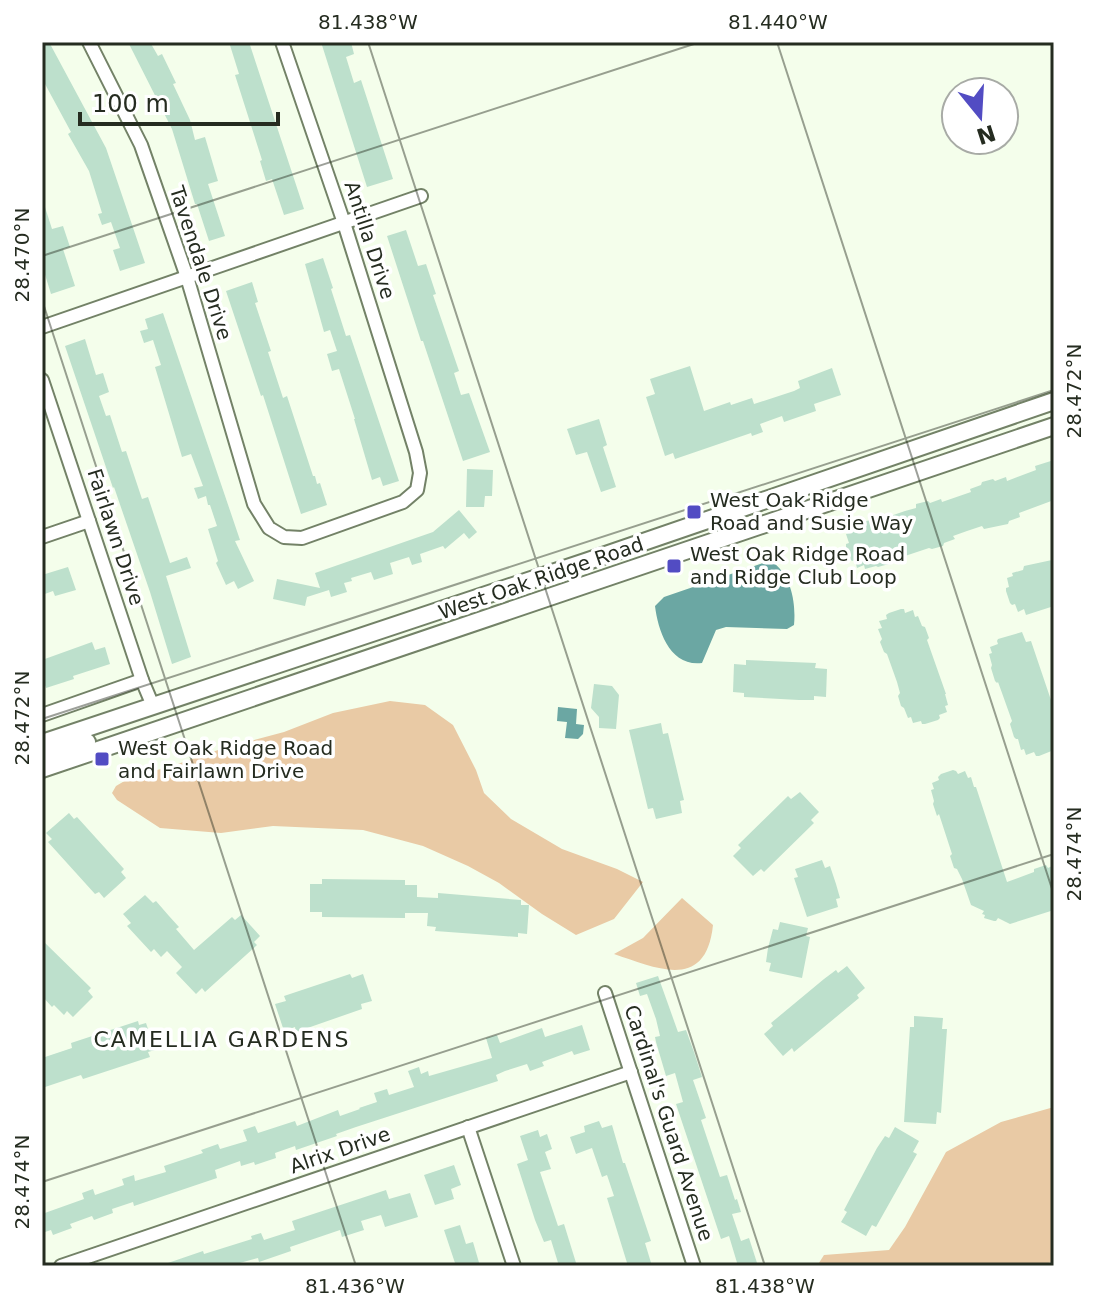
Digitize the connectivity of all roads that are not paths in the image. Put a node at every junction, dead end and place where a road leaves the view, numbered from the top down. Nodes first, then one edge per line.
1 (89, 42) edge
2 (282, 42) edge
3 (421, 196) dead end
4 (344, 223) junction
5 (187, 277) junction
6 (42, 327) edge
7 (42, 380) edge
8 (1054, 401) edge
9 (1054, 426) edge
10 (254, 504) joint
11 (89, 521) junction
12 (42, 537) edge
13 (588, 561) junction
14 (595, 581) junction
15 (142, 680) junction
16 (153, 706) junction
17 (42, 715) edge
18 (42, 743) edge
19 (42, 757) edge
20 (42, 769) edge
21 (605, 993) dead end
22 (631, 1072) junction
23 (468, 1127) junction
24 (61, 1266) edge
25 (514, 1266) edge
26 (694, 1266) edge

1 - 5 street, Tavendale Drive
2 - 4 street, Antilla Drive
3 - 4 street
4 - 5 street
4 - 10 street, Antilla Drive
5 - 6 street
5 - 10 street, Tavendale Drive
7 - 11 street, Fairlawn Drive
8 - 13 street, West Oak Ridge Road
9 - 14 street, West Oak Ridge Road
11 - 12 street
11 - 15 street, Fairlawn Drive
13 - 14 street
13 - 16 street, West Oak Ridge Road
14 - 20 street, West Oak Ridge Road
15 - 16 street, Fairlawn Drive
15 - 17 street
16 - 18 street, West Oak Ridge Road
16 - 19 street
21 - 22 street, Cardinal's Guard Avenue
22 - 23 street, Alrix Drive
22 - 26 street, Cardinal's Guard Avenue
23 - 24 street, Alrix Drive
23 - 25 street

